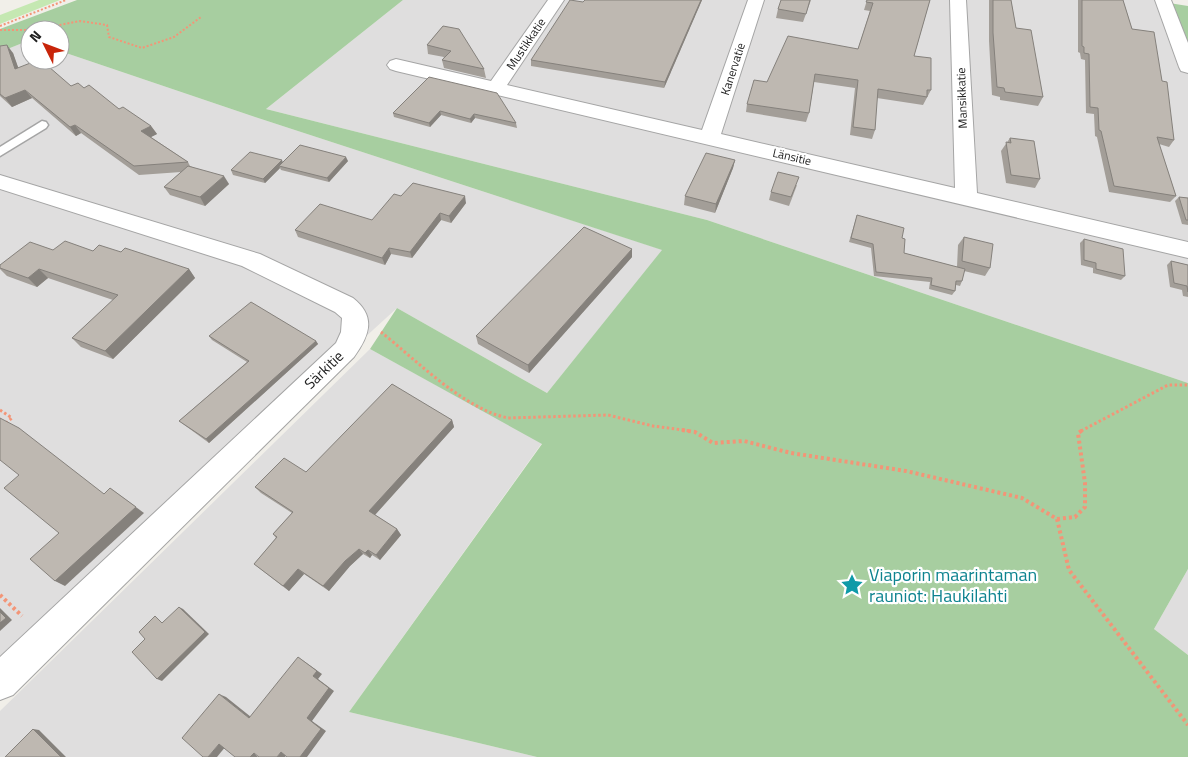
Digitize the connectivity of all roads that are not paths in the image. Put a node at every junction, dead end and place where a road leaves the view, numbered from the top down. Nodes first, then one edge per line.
1 (556, 0) edge
2 (756, 0) edge
3 (958, 0) edge
4 (1163, 0) edge
5 (396, 64) dead end
6 (1188, 67) edge
7 (496, 88) junction
8 (42, 125) dead end
9 (710, 138) junction
10 (0, 152) edge
11 (0, 182) edge
12 (966, 197) junction
13 (1188, 250) edge
14 (0, 682) edge

1 - 7 street, Mustikkatie
2 - 9 street, Kanervatie
3 - 12 street, Mansikkatie
4 - 6 street
5 - 7 street, Länsitie
7 - 9 street, Länsitie
8 - 10 lane
9 - 12 street, Länsitie
11 - 14 street, Särkitie
12 - 13 street, Länsitie

